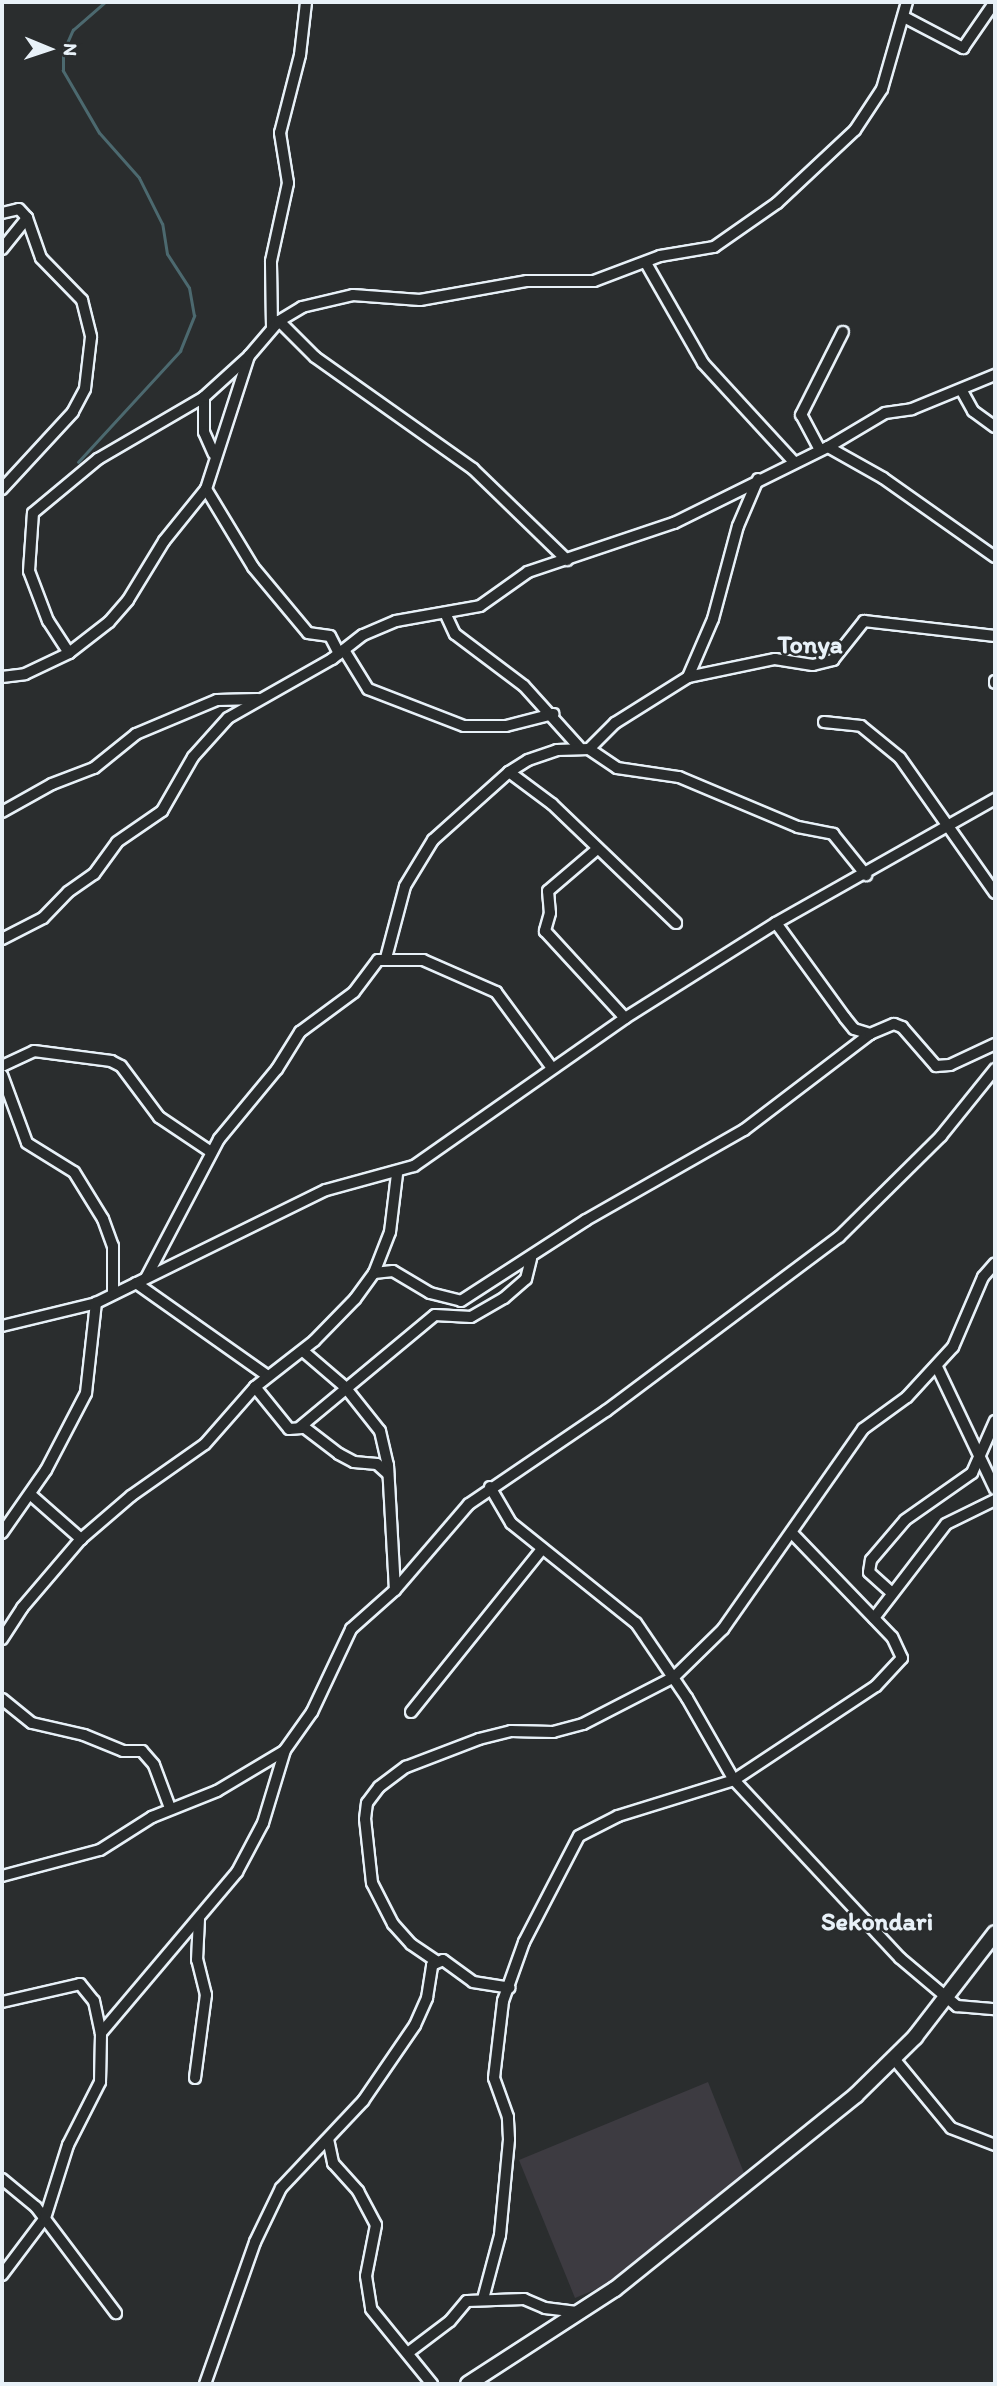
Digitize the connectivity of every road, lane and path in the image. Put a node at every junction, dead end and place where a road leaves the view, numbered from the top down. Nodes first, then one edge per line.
1 (306, 2) edge
2 (907, 2) edge
3 (994, 3) edge
4 (904, 17) junction
5 (2, 214) edge
6 (27, 218) junction
7 (2, 249) edge
8 (646, 263) junction
9 (275, 324) junction
10 (843, 332) dead end
11 (249, 356) junction
12 (995, 375) edge
13 (962, 391) junction
14 (204, 397) junction
15 (995, 427) edge
16 (824, 449) junction
17 (214, 454) junction
18 (793, 461) junction
19 (758, 479) junction
20 (2, 489) edge
21 (206, 489) junction
22 (995, 557) edge
23 (567, 560) junction
24 (446, 615) junction
25 (995, 636) edge
26 (342, 652) junction
27 (69, 653) junction
28 (2, 677) edge
29 (688, 677) junction
30 (258, 699) junction
31 (553, 714) junction
32 (824, 722) dead end
33 (584, 748) junction
34 (509, 772) junction
35 (995, 799) edge
36 (2, 812) edge
37 (948, 827) junction
38 (596, 850) junction
39 (866, 874) junction
40 (995, 893) edge
41 (676, 923) dead end
42 (776, 923) junction
43 (2, 940) edge
44 (386, 958) junction
45 (625, 1017) junction
46 (870, 1034) junction
47 (995, 1044) edge
48 (2, 1066) edge
49 (552, 1068) junction
50 (995, 1069) edge
51 (2, 1075) edge
52 (211, 1152) junction
53 (397, 1174) junction
54 (531, 1259) junction
55 (995, 1262) edge
56 (374, 1273) junction
57 (141, 1281) junction
58 (113, 1293) junction
59 (96, 1303) junction
60 (2, 1326) edge
61 (303, 1351) junction
62 (937, 1367) junction
63 (268, 1376) junction
64 (255, 1387) junction
65 (345, 1387) junction
66 (995, 1421) edge
67 (300, 1427) junction
68 (981, 1462) junction
69 (388, 1474) junction
70 (491, 1487) junction
71 (995, 1489) edge
72 (31, 1495) junction
73 (995, 1500) edge
74 (2, 1533) edge
75 (793, 1533) junction
76 (81, 1539) junction
77 (542, 1549) junction
78 (395, 1590) junction
79 (892, 1593) junction
80 (874, 1618) junction
81 (2, 1639) edge
82 (674, 1677) junction
83 (2, 1699) edge
84 (411, 1712) dead end
85 (285, 1750) junction
86 (734, 1780) junction
87 (170, 1808) junction
88 (2, 1876) edge
89 (199, 1919) junction
90 (995, 1933) edge
91 (436, 1961) junction
92 (510, 1987) junction
93 (947, 1999) junction
94 (2, 2002) edge
95 (995, 2009) edge
96 (101, 2033) junction
97 (895, 2060) junction
98 (195, 2078) dead end
99 (328, 2139) junction
100 (995, 2145) edge
101 (2, 2179) edge
102 (45, 2218) junction
103 (2, 2275) edge
104 (483, 2299) junction
105 (581, 2312) junction
106 (116, 2313) dead end
107 (409, 2352) junction
108 (205, 2384) edge
109 (432, 2384) edge
110 (468, 2384) edge

1 - 9 street
2 - 4 street
3 - 4 street
4 - 8 street
5 - 6 street
6 - 7 street
6 - 20 street
8 - 9 street
8 - 18 street
9 - 11 street
9 - 23 street
10 - 16 street
11 - 14 street
11 - 17 street
12 - 13 street
13 - 15 street
13 - 16 street
14 - 17 street
14 - 27 street
16 - 18 street
16 - 22 street
17 - 21 street
18 - 19 street
19 - 23 street
19 - 29 street
21 - 26 street
21 - 27 street
23 - 24 street
24 - 26 street
24 - 31 street
25 - 29 street
26 - 30 street
26 - 31 street
27 - 28 street
29 - 33 street
30 - 36 street
30 - 43 street
31 - 33 street
32 - 37 street
33 - 34 street
33 - 39 street
34 - 38 street
34 - 44 street
35 - 37 street
37 - 39 street
37 - 40 street
38 - 41 street
38 - 45 street
39 - 42 street
42 - 45 street
42 - 46 street
44 - 49 street
44 - 52 street
45 - 49 street
46 - 47 street
46 - 54 street
48 - 52 street
49 - 53 street
50 - 70 street
51 - 58 street
52 - 57 street
53 - 56 street
53 - 57 street
54 - 56 street
54 - 65 street
55 - 62 street
56 - 61 street
57 - 58 street
57 - 63 street
58 - 59 street
59 - 60 street
59 - 72 street
61 - 63 street
61 - 65 street
62 - 68 street
62 - 75 street
63 - 64 street
64 - 67 street
64 - 76 street
65 - 67 street
65 - 69 street
66 - 68 street
67 - 69 street
68 - 71 street
68 - 79 street
69 - 78 street
70 - 77 street
70 - 78 street
72 - 74 street
72 - 76 street
73 - 79 street
75 - 80 street
75 - 82 street
76 - 81 street
77 - 82 street
77 - 84 street
78 - 85 street
79 - 80 street
80 - 86 street
82 - 86 street
82 - 91 street
83 - 87 street
85 - 87 street
85 - 89 street
86 - 92 street
86 - 93 street
87 - 88 street
89 - 96 street
89 - 98 street
90 - 93 street
91 - 92 street
91 - 99 street
92 - 104 street
93 - 95 street
93 - 97 street
94 - 96 street
96 - 102 street
97 - 100 street
97 - 105 street
99 - 107 street
99 - 108 street
101 - 102 street
102 - 103 street
102 - 106 street
104 - 105 street
104 - 107 street
105 - 110 street
107 - 109 street

